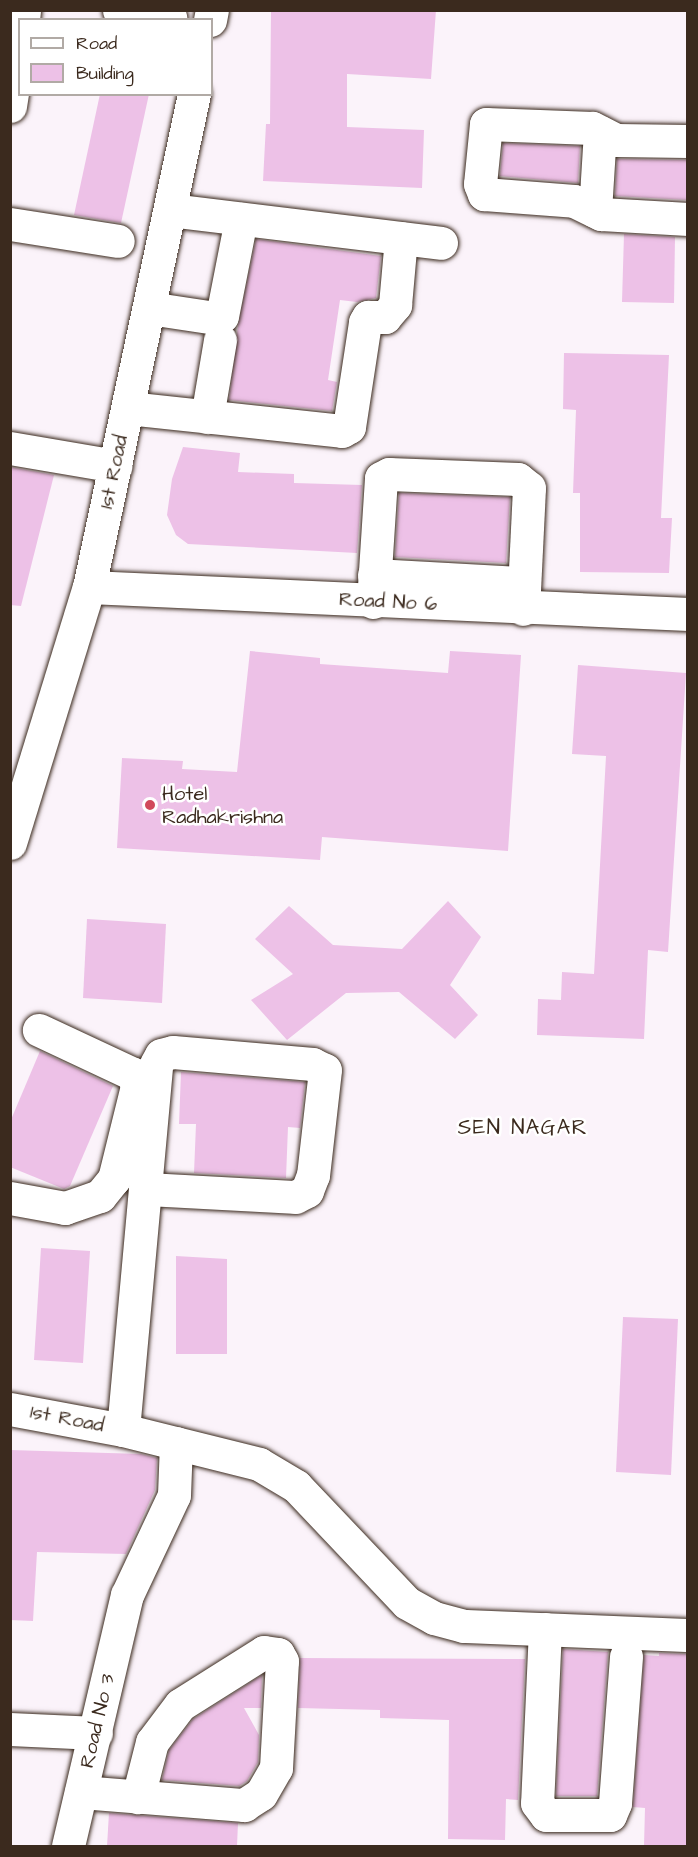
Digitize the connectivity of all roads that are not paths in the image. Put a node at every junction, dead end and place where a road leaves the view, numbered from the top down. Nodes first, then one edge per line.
1 (119, 10) edge
2 (170, 18) dead end
3 (18, 55) edge
4 (194, 96) edge
5 (10, 106) edge
6 (600, 132) junction
7 (687, 141) edge
8 (170, 210) junction
9 (595, 211) junction
10 (241, 219) junction
11 (687, 219) edge
12 (10, 224) edge
13 (401, 238) junction
14 (118, 241) dead end
15 (441, 243) dead end
16 (149, 308) junction
17 (220, 340) dead end
18 (128, 408) junction
19 (207, 417) junction
20 (10, 448) edge
21 (115, 466) junction
22 (89, 587) junction
23 (373, 588) junction
24 (523, 596) junction
25 (687, 614) edge
26 (10, 843) edge
27 (39, 1030) dead end
28 (145, 1189) junction
29 (10, 1198) edge
30 (10, 1408) edge
31 (123, 1430) junction
32 (176, 1443) junction
33 (545, 1629) junction
34 (687, 1635) edge
35 (626, 1656) dead end
36 (10, 1729) edge
37 (96, 1733) junction
38 (81, 1792) junction
39 (138, 1797) junction
40 (68, 1846) edge

1 - 2 street
3 - 5 street
4 - 8 street, 1st Road
6 - 7 street
6 - 9 street
6 - 9 street
8 - 10 street
8 - 16 street, 1st Road
9 - 11 street
10 - 13 street
10 - 16 street
12 - 14 street
13 - 15 street
13 - 19 street
16 - 18 street, 1st Road
17 - 19 street
18 - 19 street
18 - 21 street, 1st Road
20 - 21 street
21 - 22 street, 1st Road
22 - 23 street, Road No 6
22 - 26 street, 1st Road
23 - 24 street, Road No 6
23 - 24 street
24 - 25 street, Road No 6
27 - 29 street
28 - 28 street
28 - 31 street
30 - 31 street, 1st Road
31 - 32 street, 1st Road
32 - 33 street, 1st Road
32 - 37 street, Road No 3
33 - 34 street, 1st Road
33 - 35 street
36 - 37 street
37 - 38 street, Road No 3
38 - 39 street
38 - 40 street, Road No 3
39 - 39 street

